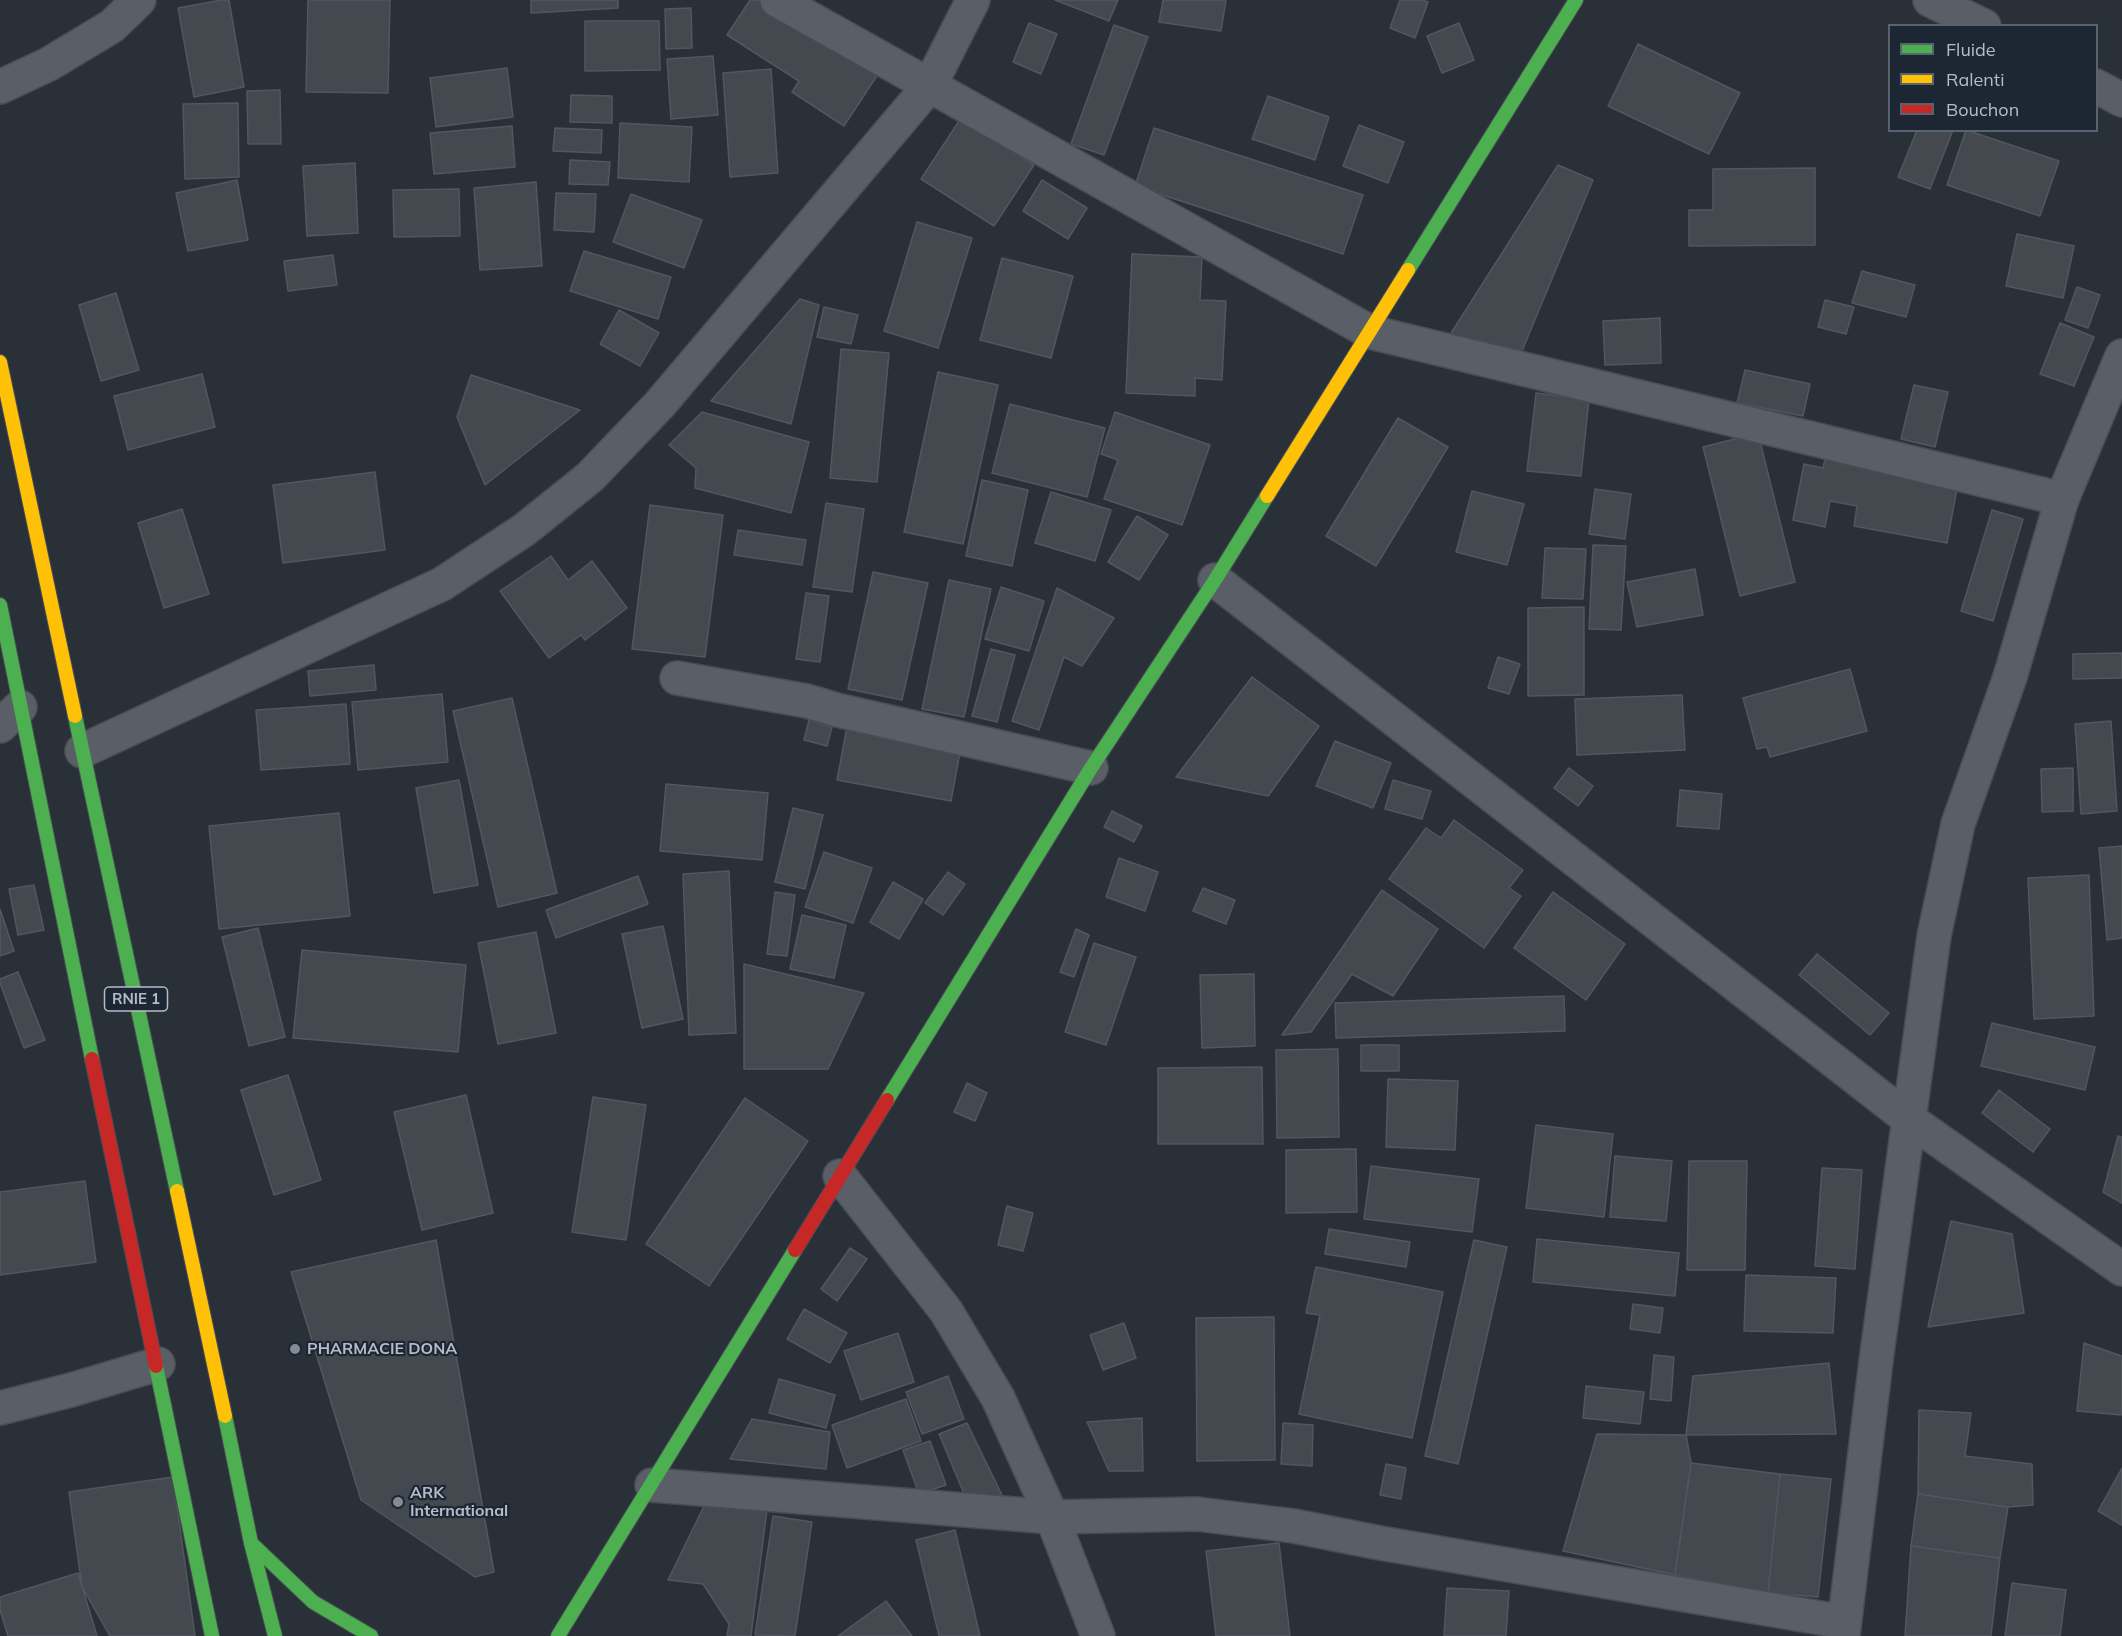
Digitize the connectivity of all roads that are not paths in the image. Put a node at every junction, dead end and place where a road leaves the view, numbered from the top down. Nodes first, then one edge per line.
1 (140, 0) edge
2 (777, 0) edge
3 (973, 0) edge
4 (1576, 0) edge
5 (1930, 0) edge
6 (1980, 24) edge
7 (930, 85) junction
8 (0, 87) edge
9 (2098, 87) edge
10 (2122, 100) edge
11 (1370, 332) junction
12 (2122, 356) edge
13 (0, 362) edge
14 (2062, 499) junction
15 (1215, 580) junction
16 (0, 605) edge
17 (677, 678) dead end
18 (10, 717) edge
19 (82, 751) junction
20 (1091, 768) junction
21 (1910, 1120) junction
22 (840, 1176) junction
23 (2122, 1269) edge
24 (158, 1364) junction
25 (0, 1408) edge
26 (652, 1485) junction
27 (1053, 1518) junction
28 (250, 1543) junction
29 (1843, 1629) edge
30 (212, 1636) edge
31 (275, 1636) edge
32 (371, 1636) edge
33 (558, 1636) edge
34 (1098, 1636) edge

1 - 8 street
2 - 7 street
3 - 7 street
4 - 11 main road
5 - 6 street
7 - 11 street
7 - 19 street
9 - 10 street
11 - 14 street
11 - 15 main road
12 - 14 street
13 - 19 main road, RNIE 1
14 - 21 street
15 - 20 main road
15 - 21 street
16 - 18 main road, RNIE 1
17 - 20 street
18 - 24 main road, RNIE 1
19 - 28 main road, RNIE 1
20 - 22 main road
21 - 23 street
21 - 29 street
22 - 26 main road
22 - 27 street
24 - 25 street
24 - 30 main road, RNIE 1
26 - 27 street
26 - 33 main road
27 - 29 street
27 - 34 street
28 - 31 main road, RNIE 1
28 - 32 main road

